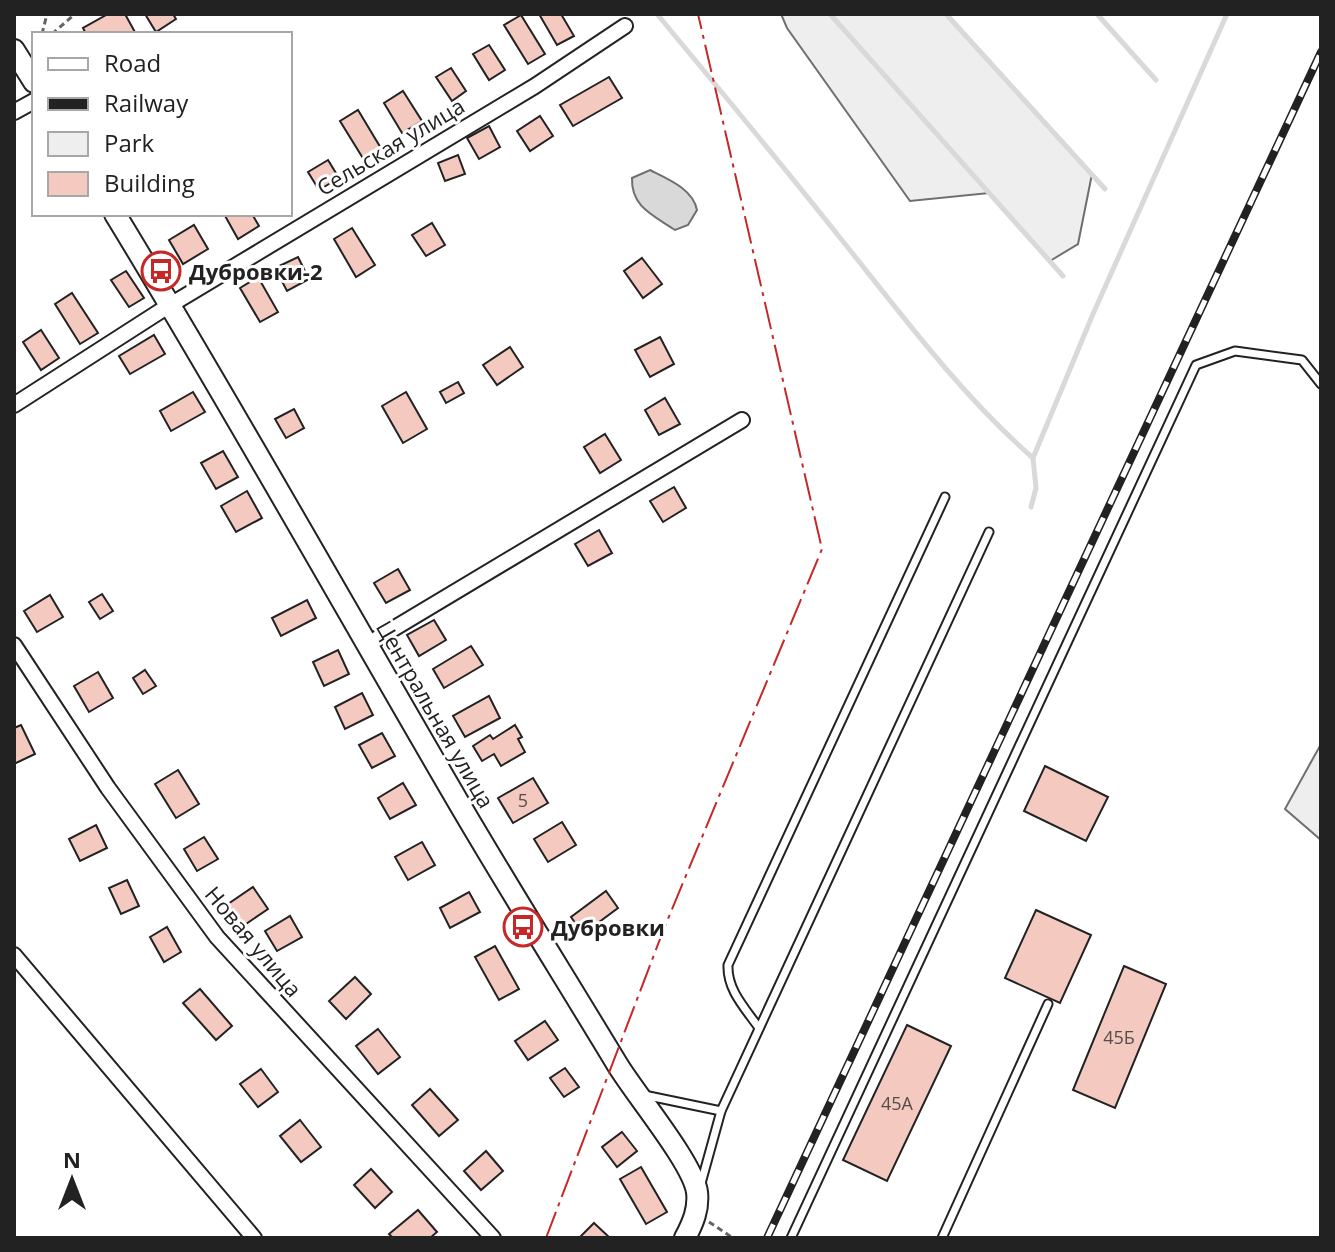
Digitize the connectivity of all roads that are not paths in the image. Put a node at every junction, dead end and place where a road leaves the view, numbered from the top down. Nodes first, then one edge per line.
1 (625, 26) dead end
2 (14, 50) edge
3 (32, 79) edge
4 (32, 102) edge
5 (14, 112) edge
6 (116, 216) edge
7 (170, 305) junction
8 (1321, 384) edge
9 (14, 405) edge
10 (742, 420) dead end
11 (945, 497) dead end
12 (989, 532) dead end
13 (368, 644) junction
14 (14, 645) edge
15 (14, 955) edge
16 (1048, 1004) dead end
17 (759, 1028) junction
18 (635, 1093) junction
19 (721, 1111) junction
20 (697, 1192) junction
21 (254, 1238) edge
22 (493, 1238) edge
23 (685, 1238) edge
24 (791, 1238) edge
25 (942, 1238) edge

1 - 7 street, Сельская улица
2 - 3 street
4 - 5 street
6 - 7 street, Центральная улица
7 - 9 street, Сельская улица
7 - 13 street, Центральная улица
8 - 24 lane
10 - 13 street
11 - 17 lane
12 - 17 lane
13 - 18 street, Центральная улица
14 - 22 street, Новая улица
15 - 21 street
16 - 25 lane
17 - 19 lane
18 - 19 lane
18 - 20 street, Центральная улица
19 - 20 lane
20 - 23 street

